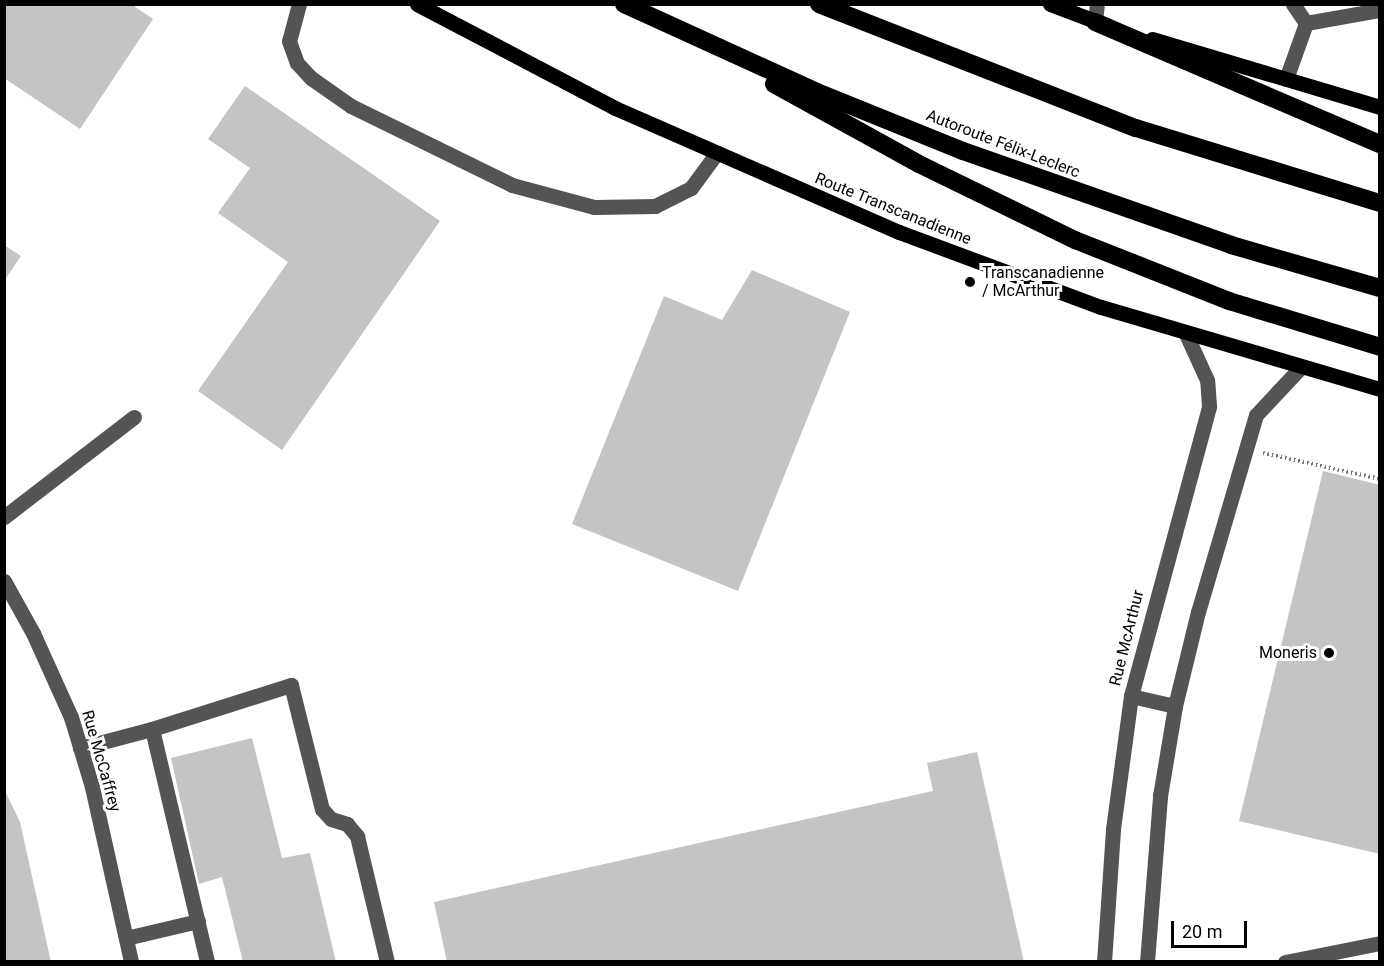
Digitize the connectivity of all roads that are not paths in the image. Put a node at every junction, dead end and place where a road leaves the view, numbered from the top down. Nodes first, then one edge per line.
1 (299, 4) edge
2 (417, 4) edge
3 (624, 4) edge
4 (819, 4) edge
5 (1050, 4) edge
6 (1293, 4) edge
7 (1380, 10) edge
8 (1096, 13) edge
9 (1306, 23) junction
10 (700, 41) junction
11 (1286, 79) junction
12 (1380, 107) edge
13 (1380, 144) edge
14 (716, 154) junction
15 (1380, 203) edge
16 (1380, 288) edge
17 (1186, 334) junction
18 (1380, 347) edge
19 (1300, 368) junction
20 (1380, 389) edge
21 (134, 417) dead end
22 (4, 518) edge
23 (4, 582) edge
24 (1131, 696) junction
25 (1175, 706) junction
26 (152, 729) junction
27 (81, 748) junction
28 (198, 921) junction
29 (126, 938) junction
30 (1380, 943) edge
31 (131, 962) edge
32 (207, 962) edge
33 (387, 962) edge
34 (1104, 962) edge
35 (1147, 962) edge
36 (1285, 962) edge

1 - 14 street
2 - 14 main road, Route Transcanadienne
3 - 10 highway, Autoroute Félix-Leclerc
4 - 15 highway
5 - 8 main road
6 - 9 street
7 - 9 street
8 - 11 main road
8 - 13 highway
9 - 11 street
10 - 16 highway, Autoroute Félix-Leclerc
10 - 18 highway
11 - 12 main road
14 - 17 main road, Route Transcanadienne
17 - 19 main road, Route Transcanadienne
17 - 24 street, Rue McArthur
19 - 20 main road, Route Transcanadienne
19 - 25 street
21 - 22 street
23 - 27 street, Rue McCaffrey
24 - 25 street
24 - 34 street, Rue McArthur
25 - 35 street
26 - 27 street
26 - 28 street
26 - 33 street
27 - 29 street, Rue McCaffrey
28 - 29 street
28 - 32 street
29 - 31 street, Rue McCaffrey
30 - 36 street

